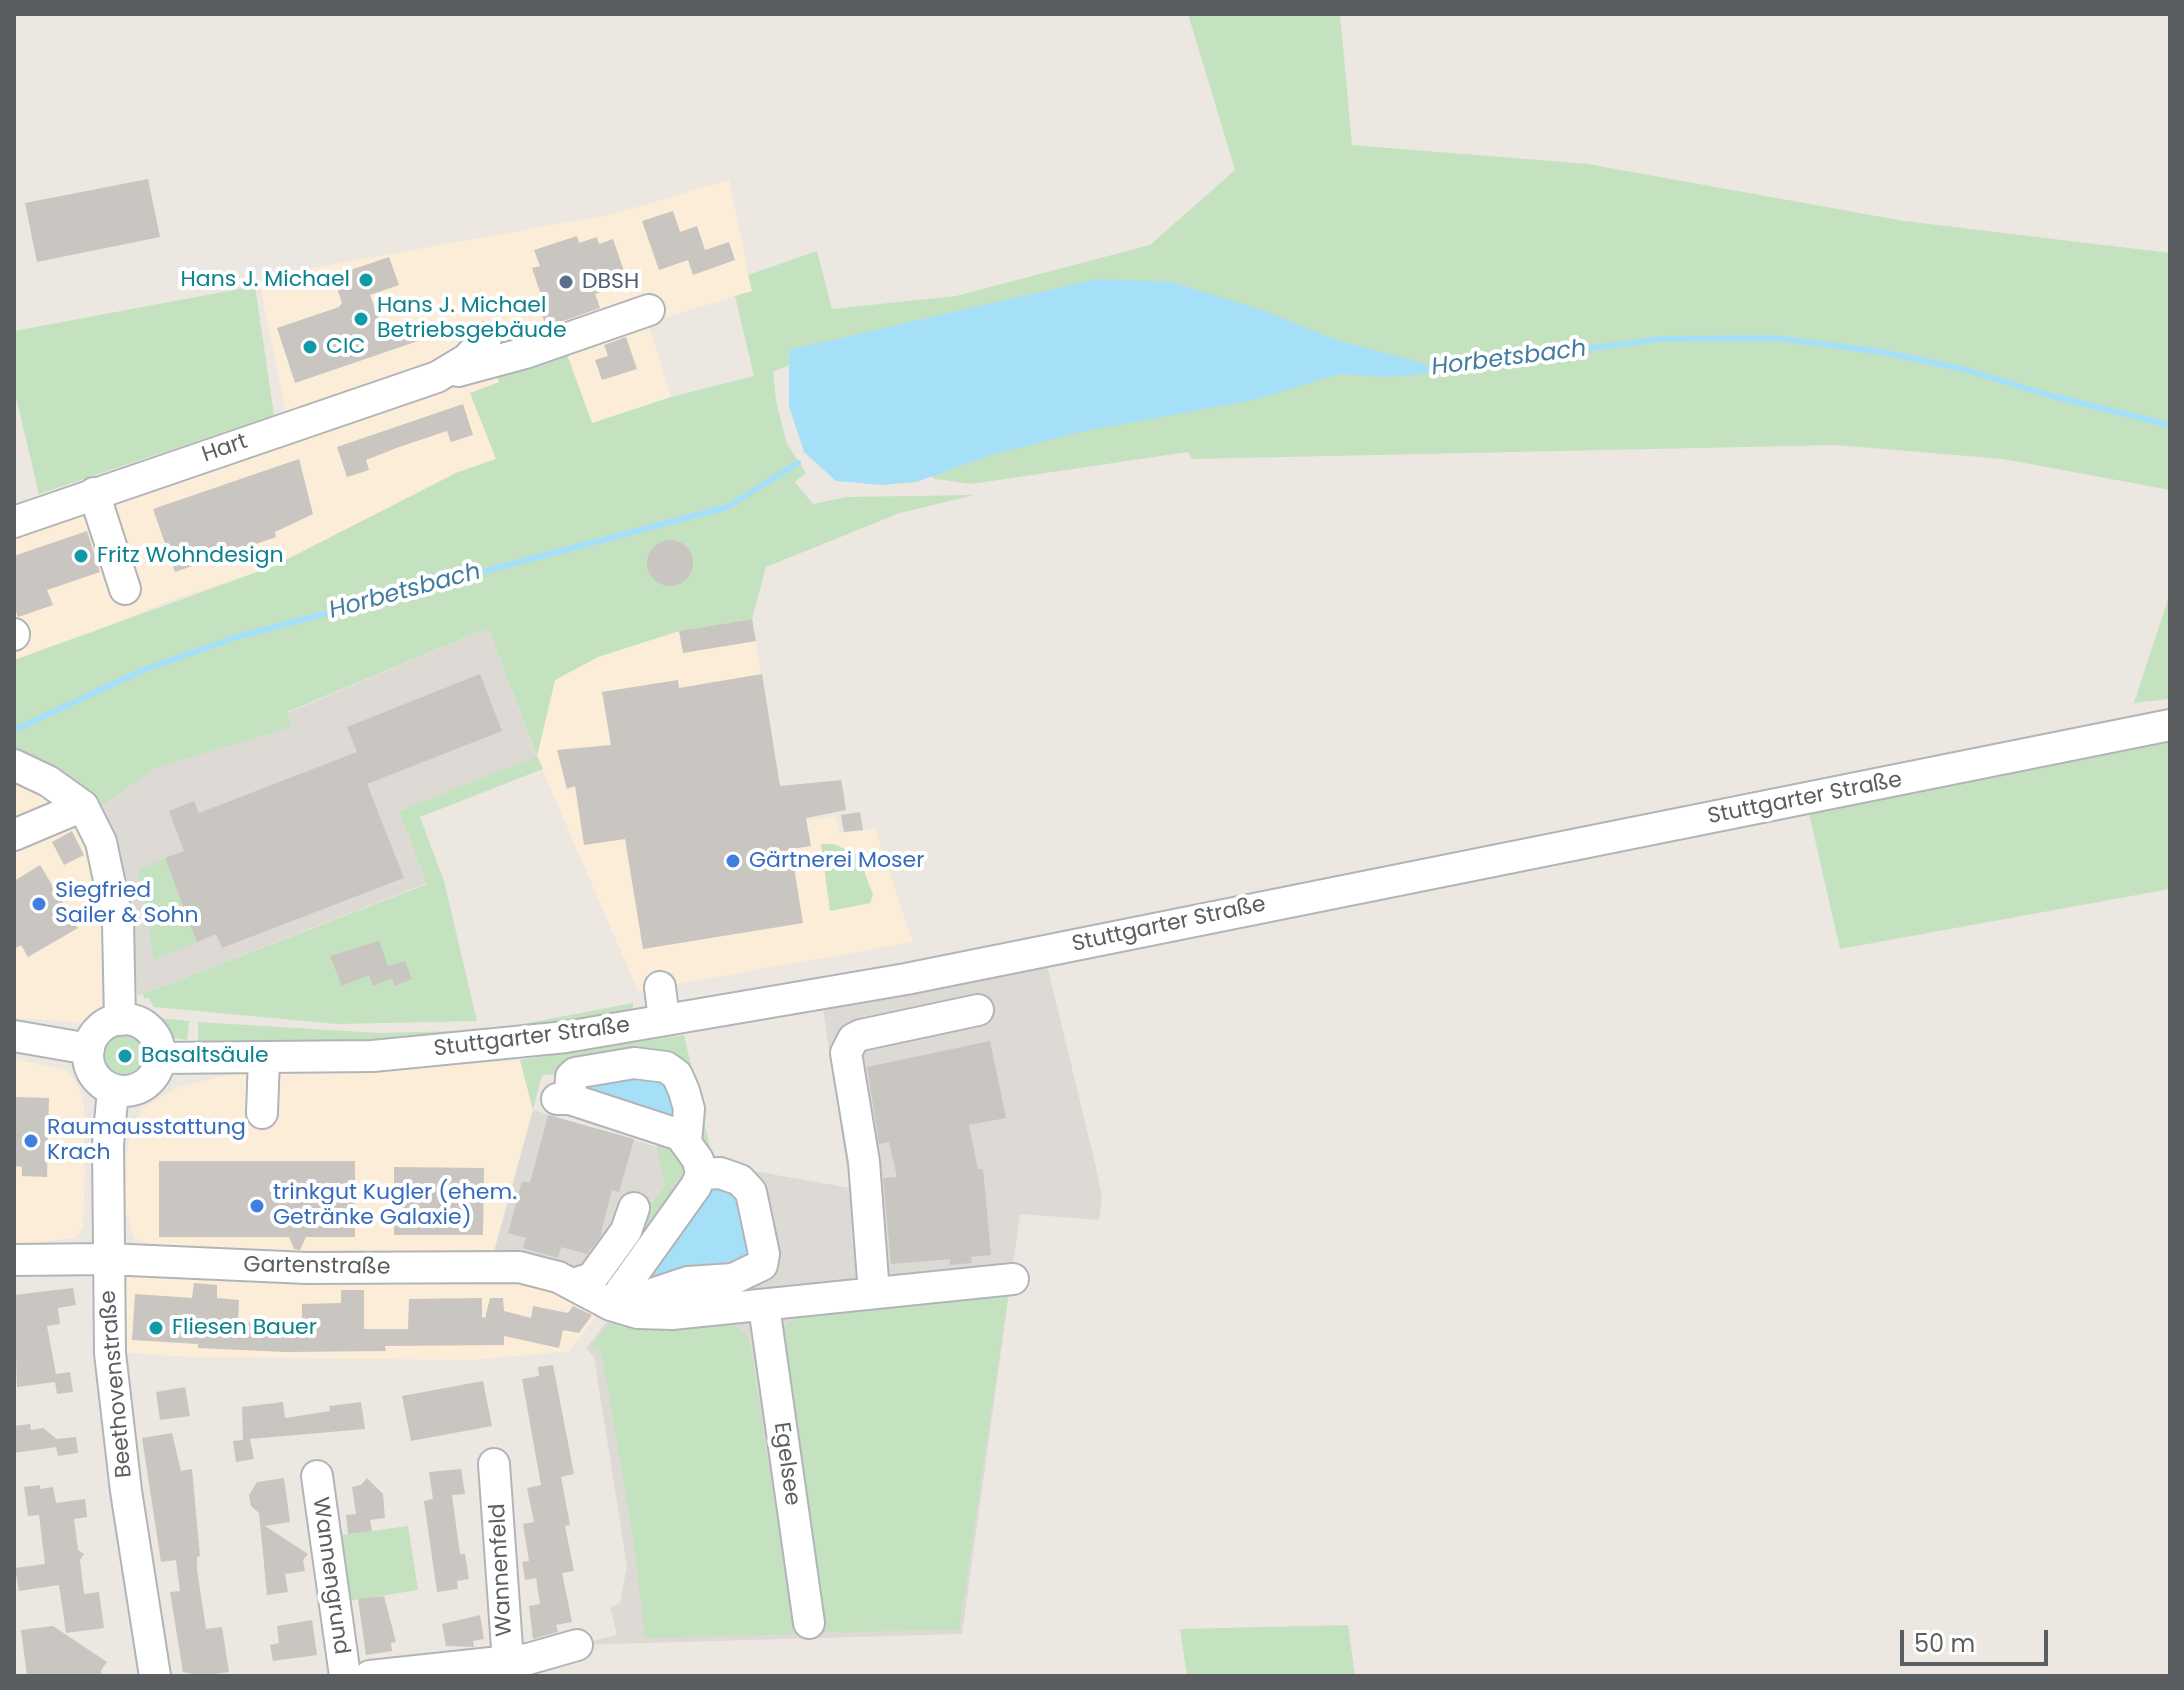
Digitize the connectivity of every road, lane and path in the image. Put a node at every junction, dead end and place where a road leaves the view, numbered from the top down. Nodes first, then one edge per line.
1 (649, 310) dead end
2 (486, 338) dead end
3 (437, 377) junction
4 (94, 493) junction
5 (14, 522) edge
6 (125, 589) dead end
7 (2170, 725) edge
8 (14, 765) edge
9 (83, 806) junction
10 (14, 835) edge
11 (660, 987) dead end
12 (978, 1010) dead end
13 (120, 1020) junction
14 (664, 1020) junction
15 (14, 1036) edge
16 (89, 1049) junction
17 (264, 1057) junction
18 (160, 1058) junction
19 (113, 1090) junction
20 (623, 1095) dead end
21 (262, 1113) dead end
22 (679, 1137) junction
23 (701, 1174) junction
24 (634, 1208) dead end
25 (107, 1259) junction
26 (670, 1259) dead end
27 (14, 1260) edge
28 (1013, 1279) dead end
29 (574, 1284) junction
30 (874, 1293) junction
31 (623, 1296) junction
32 (764, 1306) junction
33 (494, 1464) dead end
34 (317, 1476) dead end
35 (809, 1623) dead end
36 (577, 1645) dead end
37 (508, 1668) edge
38 (155, 1676) edge
39 (345, 1676) edge
40 (370, 1676) edge

1 - 3 street, Hart
2 - 3 street, Hart
3 - 4 street, Hart
4 - 5 street, Hart
4 - 6 street
7 - 14 street, Stuttgarter Straße
8 - 9 street
9 - 10 street
9 - 13 street
11 - 14 street
12 - 30 street
13 - 16 street
13 - 18 street
14 - 17 street, Stuttgarter Straße
15 - 16 street
16 - 19 street
17 - 18 street, Stuttgarter Straße
17 - 21 street
18 - 19 street
19 - 25 street, Beethovenstraße
20 - 22 street
22 - 22 street
22 - 23 street
23 - 31 street
23 - 31 street
24 - 29 street
25 - 27 street, Gartenstraße
25 - 29 street, Gartenstraße
25 - 38 street, Beethovenstraße
26 - 31 street
28 - 30 street, Gartenstraße
29 - 31 street, Gartenstraße
30 - 32 street, Gartenstraße
31 - 32 street, Gartenstraße
32 - 35 street, Egelsee
33 - 37 street, Wannenfeld
34 - 39 street, Wannengrund
36 - 37 street
37 - 40 street

